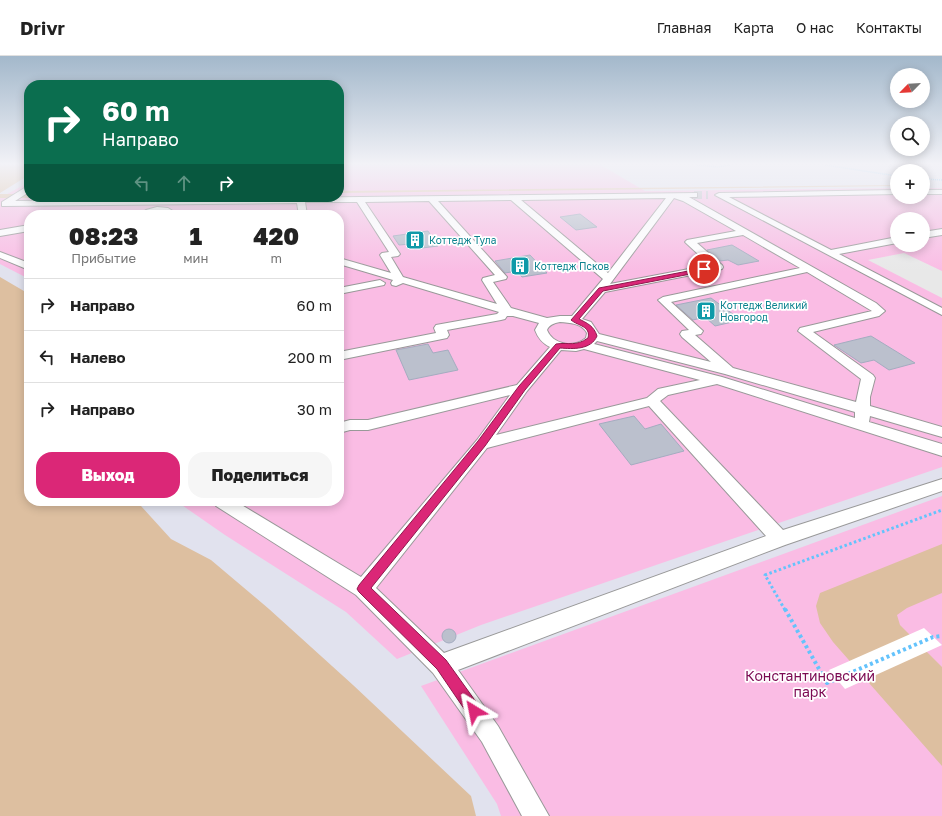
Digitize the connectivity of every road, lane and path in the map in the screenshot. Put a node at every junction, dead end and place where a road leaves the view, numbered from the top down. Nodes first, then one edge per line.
1 (360, 200) edge
2 (433, 200) edge
3 (517, 200) edge
4 (668, 200) edge
5 (689, 200) edge
6 (729, 200) edge
7 (83, 202) edge
8 (158, 202) edge
9 (162, 202) edge
10 (6, 204) edge
11 (148, 210) edge
12 (169, 210) edge
13 (24, 229) edge
14 (745, 232) junction
15 (942, 232) edge
16 (0, 233) edge
17 (930, 234) edge
18 (890, 241) edge
19 (830, 253) junction
20 (0, 255) edge
21 (344, 263) edge
22 (24, 264) edge
23 (809, 269) junction
24 (344, 271) edge
25 (609, 279) junction
26 (390, 283) junction
27 (601, 289) junction
28 (344, 290) edge
29 (942, 312) edge
30 (503, 313) junction
31 (575, 320) junction
32 (544, 326) junction
33 (588, 340) junction
34 (558, 346) junction
35 (344, 355) edge
36 (724, 378) junction
37 (522, 388) junction
38 (652, 401) junction
39 (862, 410) junction
40 (862, 424) junction
41 (344, 427) edge
42 (942, 432) edge
43 (482, 444) junction
44 (942, 450) edge
45 (942, 485) edge
46 (230, 506) edge
47 (942, 510) edge
48 (780, 539) junction
49 (363, 589) junction
50 (942, 636) edge
51 (441, 664) junction
52 (536, 816) edge

1 - 26 street
2 - 30 street
3 - 25 street
4 - 25 street
5 - 14 street
6 - 19 street
7 - 10 street
8 - 11 street
9 - 12 street
13 - 16 street
14 - 23 street
14 - 27 street
15 - 17 street
18 - 19 street
19 - 29 street
20 - 22 street
21 - 26 street
23 - 36 street
23 - 39 street
24 - 26 street
25 - 27 street
26 - 28 street
26 - 30 street
27 - 31 street
30 - 32 street
30 - 32 street
30 - 35 street
31 - 32 street
31 - 33 street
32 - 34 street
33 - 34 street
33 - 36 street
34 - 37 street
36 - 38 street
36 - 39 street
36 - 40 street
37 - 41 street
37 - 43 street
38 - 43 street
38 - 48 street
39 - 40 street
39 - 42 street
40 - 44 street
43 - 49 street
45 - 48 street
46 - 49 street
47 - 50 path
48 - 51 street
49 - 51 street
51 - 52 street

